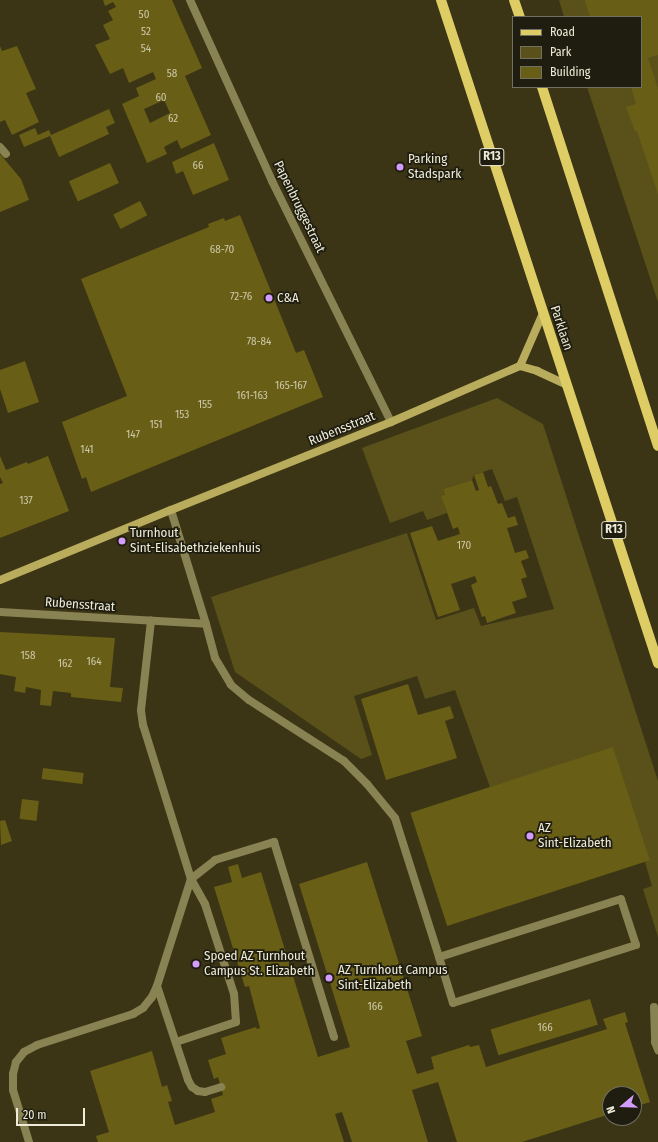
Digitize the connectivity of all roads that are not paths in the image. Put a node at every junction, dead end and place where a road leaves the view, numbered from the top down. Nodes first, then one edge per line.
1 (190, 0) edge
2 (441, 0) edge
3 (514, 0) edge
4 (520, 16) edge
5 (542, 88) edge
6 (0, 147) edge
7 (6, 154) dead end
8 (544, 313) junction
9 (520, 366) junction
10 (567, 384) junction
11 (392, 422) junction
12 (658, 446) edge
13 (171, 510) junction
14 (0, 580) edge
15 (0, 612) edge
16 (151, 621) junction
17 (206, 624) junction
18 (658, 663) edge
19 (191, 879) junction
20 (439, 957) junction
21 (157, 986) junction
22 (654, 1007) dead end
23 (334, 1037) dead end
24 (176, 1042) junction
25 (658, 1050) edge
26 (221, 1087) dead end
27 (29, 1142) edge

1 - 11 street, Papenbruggestraat
2 - 8 main road, Parklaan / R13
3 - 4 main road
5 - 12 main road
6 - 7 street
8 - 9 street
8 - 10 main road, Parklaan / R13
9 - 10 street
9 - 11 street, Rubensstraat
10 - 18 main road, Parklaan / R13
11 - 13 street, Rubensstraat
13 - 14 street, Rubensstraat
13 - 17 street
15 - 16 street, Rubensstraat
16 - 17 street, Rubensstraat
16 - 19 street
17 - 20 street
19 - 21 street
19 - 23 street
19 - 24 street
20 - 20 street
21 - 24 street
21 - 27 street
22 - 25 street
24 - 26 street

